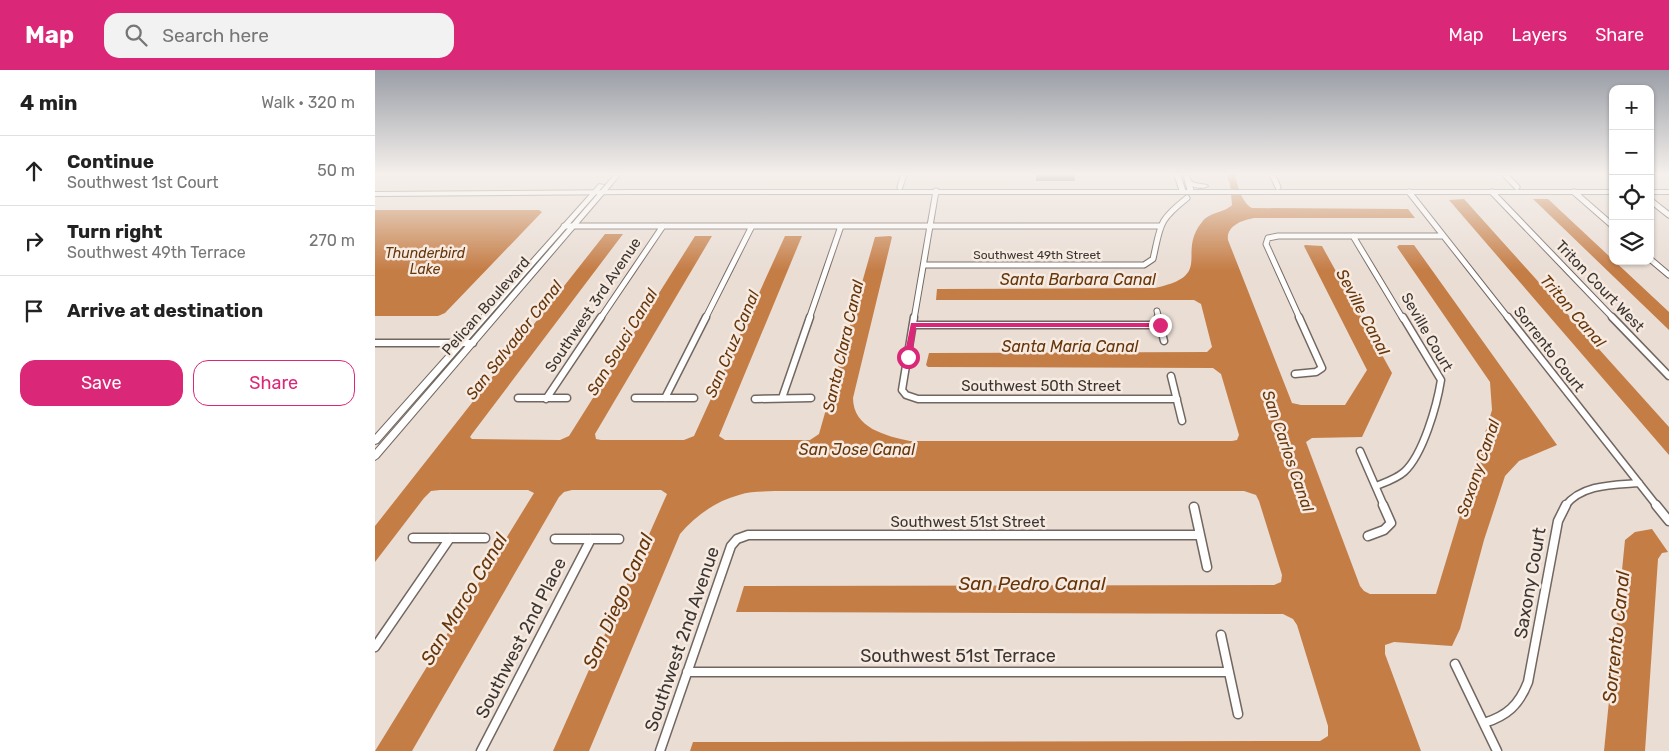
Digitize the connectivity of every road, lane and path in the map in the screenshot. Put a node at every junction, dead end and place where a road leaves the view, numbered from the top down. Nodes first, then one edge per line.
1 (585, 206) edge
2 (589, 206) edge
3 (933, 206) edge
4 (1173, 206) edge
5 (1419, 206) edge
6 (1505, 206) edge
7 (1590, 206) edge
8 (1657, 206) edge
9 (1669, 215) edge
10 (1609, 223) edge
11 (564, 226) junction
12 (574, 226) junction
13 (663, 226) junction
14 (752, 226) junction
15 (841, 226) junction
16 (930, 226) junction
17 (1159, 226) junction
18 (1353, 236) junction
19 (1443, 236) junction
20 (1654, 262) edge
21 (924, 265) junction
22 (1669, 275) edge
23 (1157, 310) dead end
24 (913, 325) junction
25 (1160, 325) junction
26 (1164, 341) dead end
27 (375, 343) edge
28 (461, 343) junction
29 (473, 343) junction
30 (1295, 374) dead end
31 (1171, 376) dead end
32 (1669, 376) edge
33 (518, 398) dead end
34 (546, 398) junction
35 (567, 398) dead end
36 (635, 398) dead end
37 (665, 398) junction
38 (694, 398) dead end
39 (755, 398) dead end
40 (782, 398) junction
41 (811, 398) dead end
42 (1177, 399) junction
43 (1182, 421) dead end
44 (375, 440) edge
45 (1360, 451) dead end
46 (375, 456) edge
47 (1639, 483) junction
48 (1376, 486) junction
49 (1194, 507) dead end
50 (1669, 521) edge
51 (1199, 535) junction
52 (1368, 536) dead end
53 (413, 538) dead end
54 (450, 538) junction
55 (485, 538) dead end
56 (555, 539) dead end
57 (591, 539) junction
58 (619, 539) dead end
59 (737, 539) joint
60 (1207, 566) dead end
61 (1221, 635) dead end
62 (375, 647) edge
63 (1455, 664) dead end
64 (687, 672) junction
65 (1229, 672) junction
66 (1238, 714) dead end
67 (1484, 723) junction
68 (481, 751) edge
69 (660, 751) edge
70 (1497, 751) edge

1 - 11 street, Pelican Boulevard
2 - 12 street, Pelican Boulevard
3 - 16 street
4 - 17 street
5 - 19 street, Sorrento Court
6 - 32 street, Triton Court West
7 - 10 street
8 - 9 street
11 - 12 street
11 - 28 street, Pelican Boulevard
12 - 13 street
12 - 29 street, Pelican Boulevard
13 - 14 street
13 - 34 street, Southwest 3rd Avenue
14 - 15 street
14 - 37 street
15 - 16 street
15 - 40 street
16 - 17 street
16 - 21 street
17 - 21 street, Southwest 49th Street
18 - 19 street
18 - 30 street
18 - 48 street, Seville Court
19 - 47 street, Sorrento Court
20 - 22 street
21 - 24 street
23 - 25 street
24 - 25 street
24 - 42 street, Southwest 50th Street
25 - 26 street
27 - 28 street
28 - 29 street
28 - 44 street, Pelican Boulevard
29 - 46 street, Pelican Boulevard
31 - 42 street
33 - 34 street
34 - 35 street
36 - 37 street
37 - 38 street
39 - 40 street
40 - 41 street
42 - 43 street
45 - 48 street
47 - 50 street, Sorrento Court
47 - 67 street, Saxony Court
48 - 52 street
49 - 51 street
51 - 59 street, Southwest 51st Street
51 - 60 street
53 - 54 street
54 - 55 street
54 - 62 street
56 - 57 street, Southwest 2nd Place
57 - 58 street, Southwest 2nd Place
57 - 68 street, Southwest 2nd Place
59 - 64 street, Southwest 2nd Avenue
61 - 65 street
63 - 67 street
64 - 65 street, Southwest 51st Terrace
64 - 69 street, Southwest 2nd Avenue
65 - 66 street
67 - 70 street

